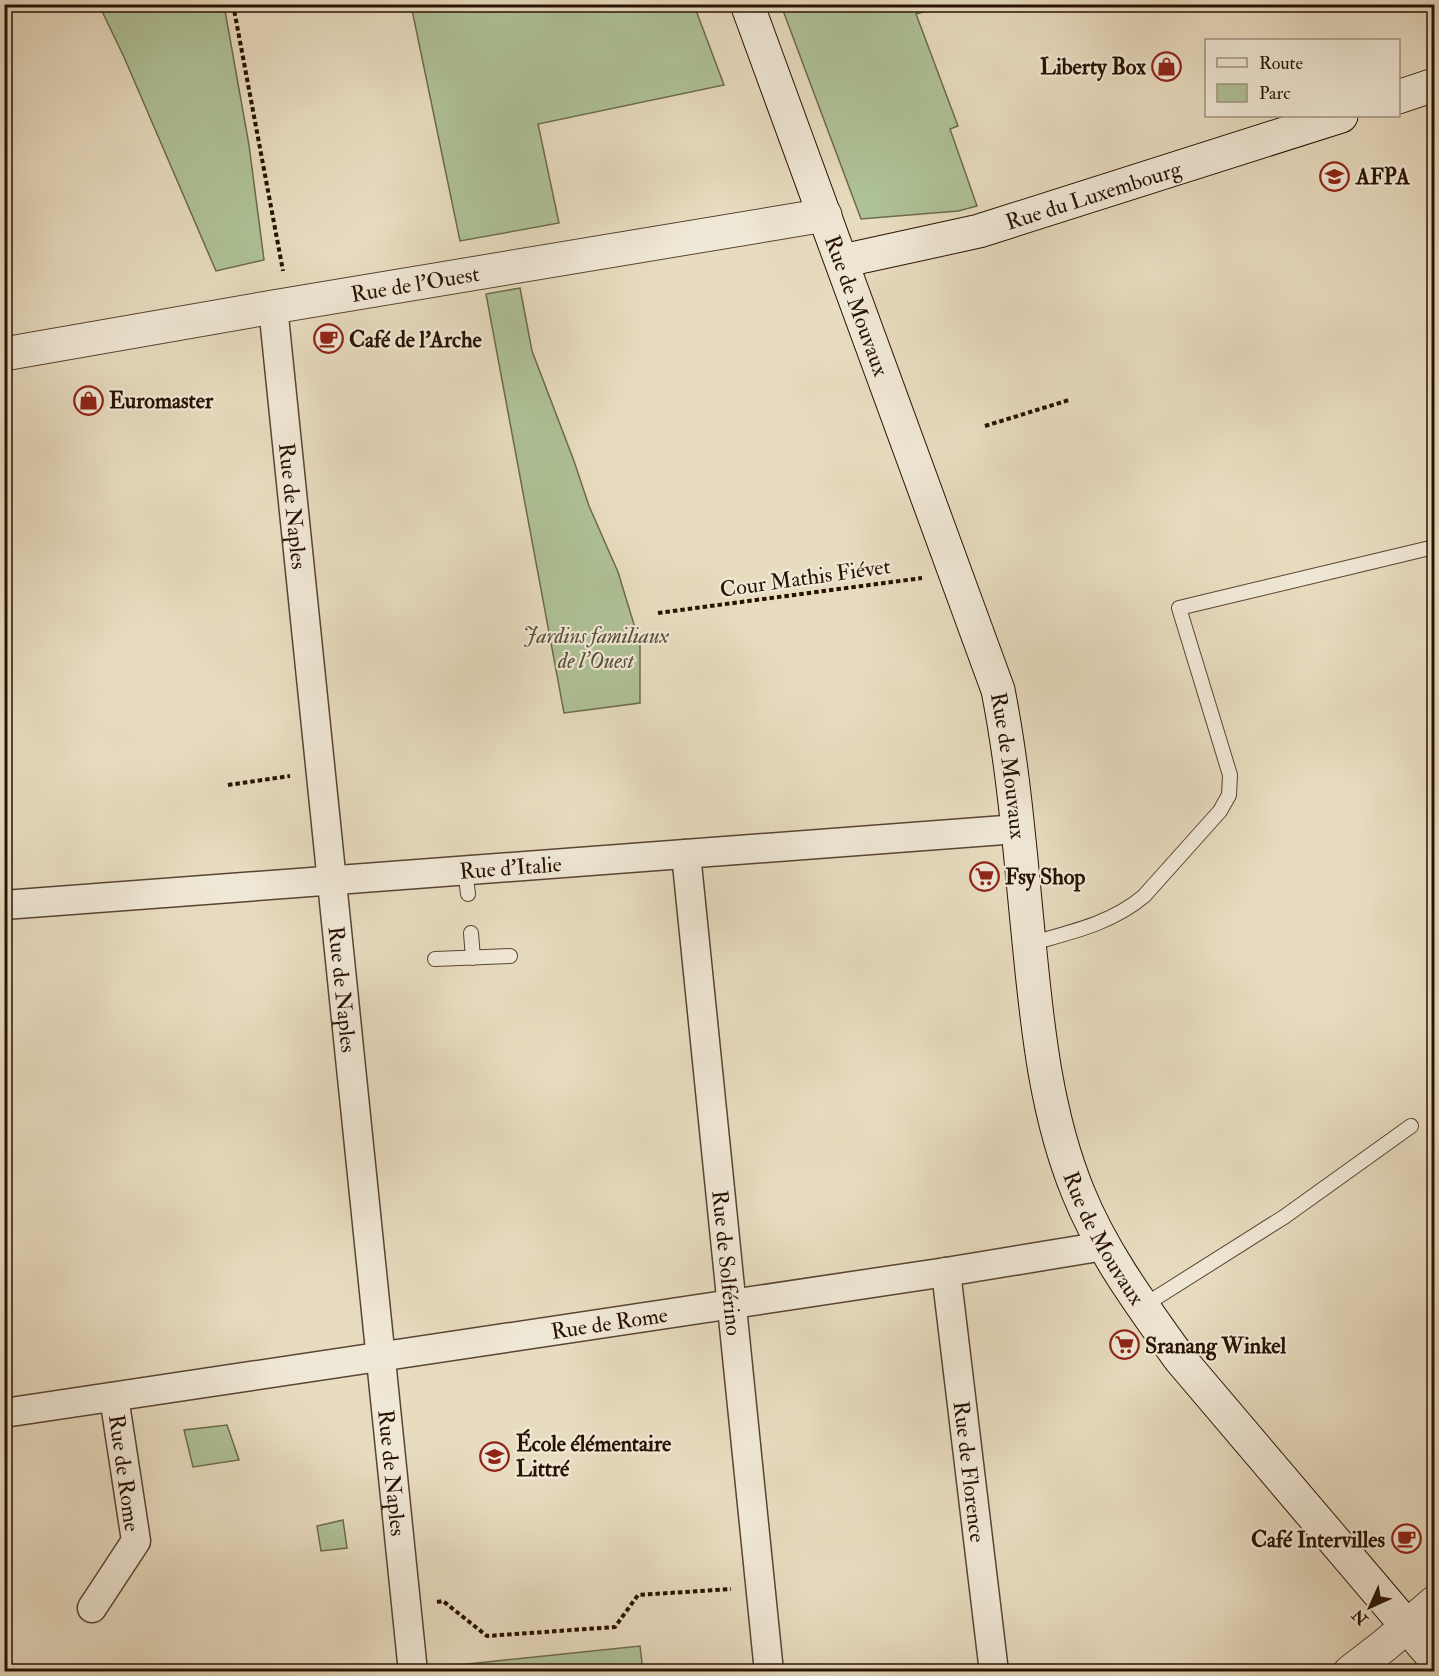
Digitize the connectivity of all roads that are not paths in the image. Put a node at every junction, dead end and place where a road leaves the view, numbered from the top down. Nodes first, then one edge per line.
1 (747, 4) edge
2 (1434, 85) edge
3 (1400, 96) edge
4 (1338, 117) edge
5 (825, 215) junction
6 (842, 261) junction
7 (281, 305) junction
8 (4, 354) edge
9 (1434, 547) edge
10 (1018, 829) junction
11 (686, 854) junction
12 (331, 880) junction
13 (4, 905) edge
14 (471, 933) dead end
15 (1029, 944) junction
16 (510, 956) dead end
17 (473, 957) junction
18 (435, 959) dead end
19 (1411, 1126) dead end
20 (1104, 1246) junction
21 (946, 1272) junction
22 (730, 1292) junction
23 (1143, 1306) junction
24 (380, 1357) junction
25 (114, 1397) junction
26 (4, 1413) edge
27 (1434, 1603) edge
28 (92, 1608) dead end
29 (1408, 1626) junction
30 (1434, 1658) edge
31 (413, 1671) edge
32 (769, 1671) edge
33 (994, 1671) edge
34 (1350, 1671) edge

1 - 5 main road, Rue de Mouvaux
2 - 3 main road
4 - 6 main road, Rue du Luxembourg
5 - 6 main road, Rue de Mouvaux
5 - 7 main road, Rue de l'Ouest
6 - 10 main road, Rue de Mouvaux
7 - 8 main road, Rue de l'Ouest
7 - 12 street, Rue de Naples
9 - 15 lane
10 - 11 street, Rue d'Italie
10 - 15 main road, Rue de Mouvaux
11 - 12 street, Rue d'Italie
11 - 22 street, Rue de Solférino
12 - 13 street, Rue d'Italie
12 - 24 street, Rue de Naples
14 - 17 lane
15 - 20 main road, Rue de Mouvaux
16 - 17 lane
17 - 18 lane
19 - 23 lane
20 - 21 street, Rue de Rome
20 - 23 main road, Rue de Mouvaux
21 - 22 street, Rue de Rome
21 - 33 street, Rue de Florence
22 - 24 street, Rue de Rome
22 - 32 street, Rue de Solférino
23 - 29 main road, Rue de Mouvaux
24 - 25 street, Rue de Rome
24 - 31 street, Rue de Naples
25 - 26 street, Rue de Rome
25 - 28 street, Rue de Rome
27 - 29 main road
29 - 30 main road, Rue de Mouvaux
29 - 34 main road

